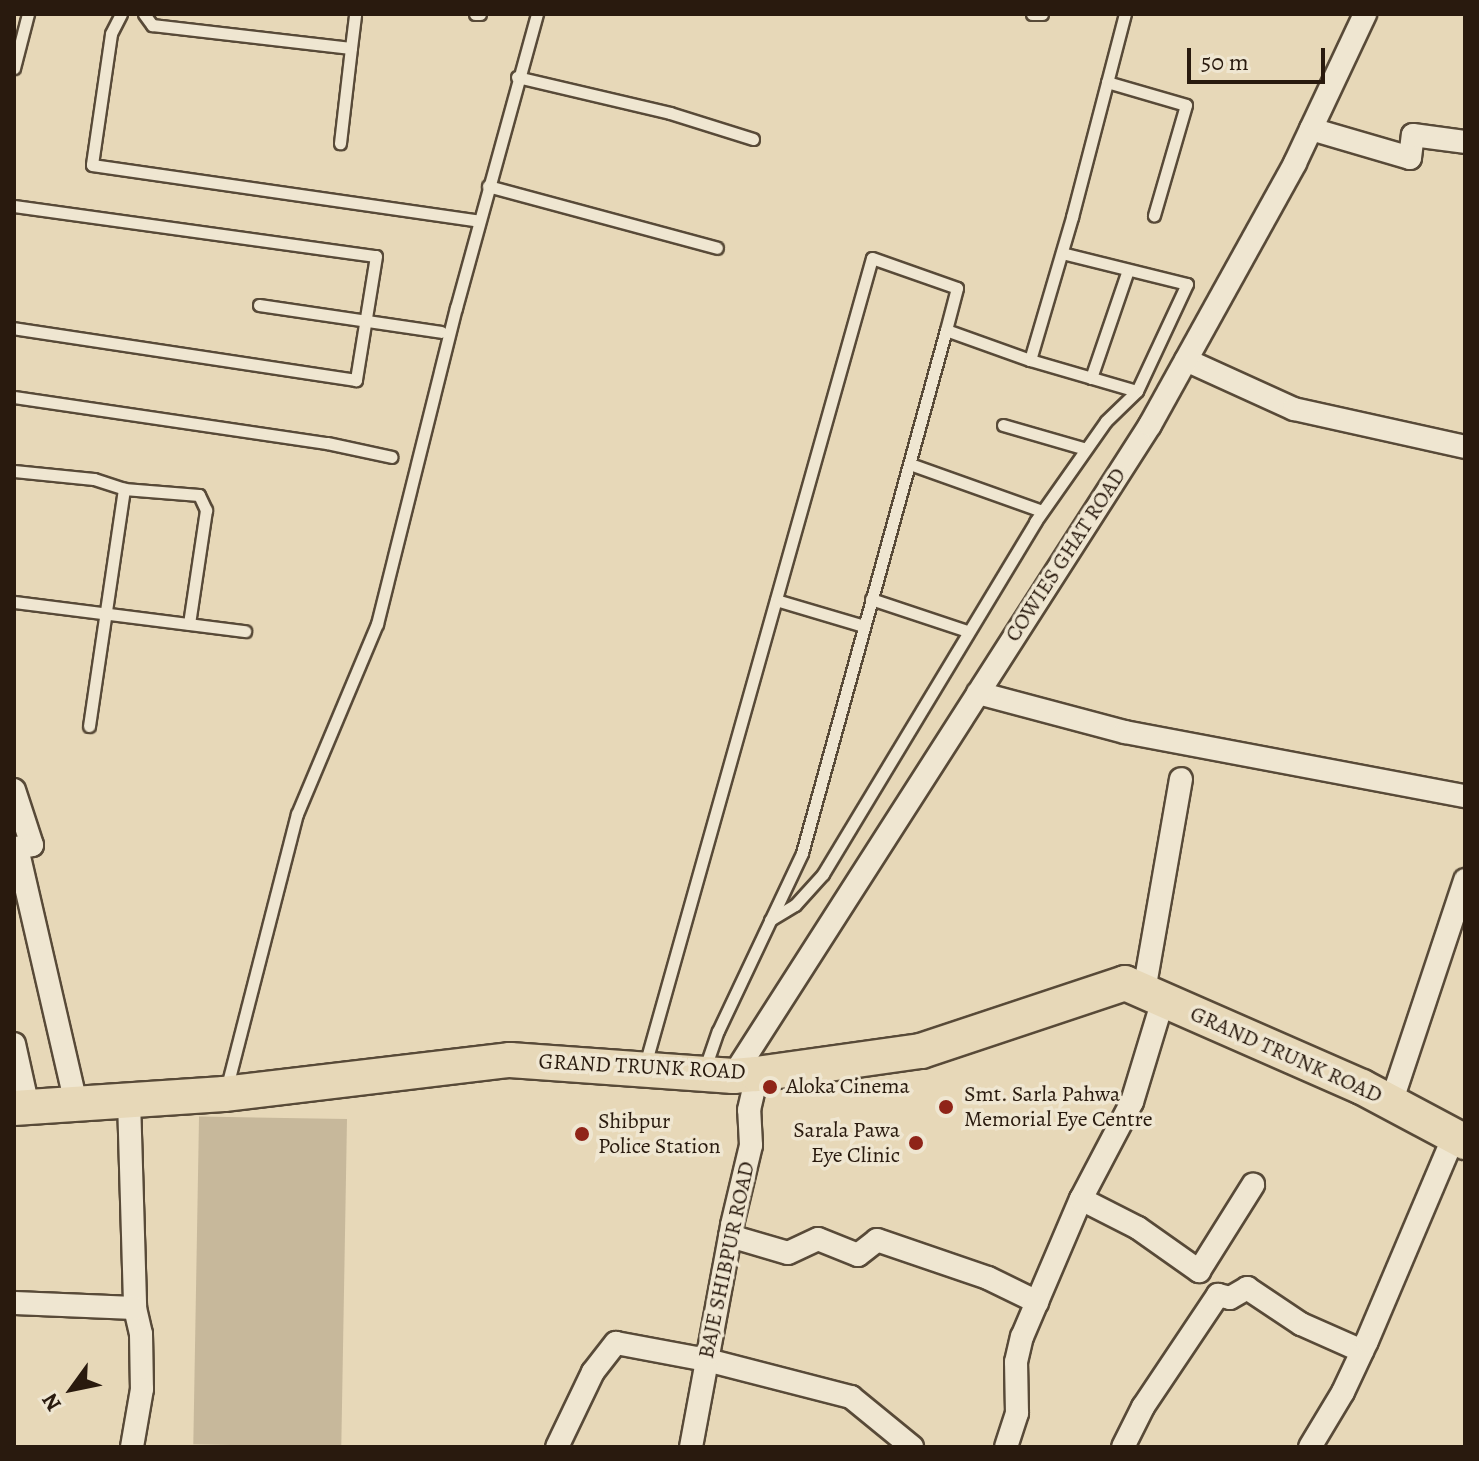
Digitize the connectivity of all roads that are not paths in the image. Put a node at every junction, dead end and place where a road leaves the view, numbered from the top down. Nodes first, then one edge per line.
1 (28, 14) edge
2 (121, 14) edge
3 (144, 14) edge
4 (355, 14) edge
5 (537, 14) edge
6 (1032, 14) edge
7 (1042, 14) edge
8 (1125, 14) edge
9 (1365, 14) edge
10 (351, 48) junction
11 (14, 68) edge
12 (517, 77) junction
13 (1107, 82) junction
14 (1311, 129) junction
15 (753, 139) dead end
16 (1465, 142) edge
17 (340, 143) dead end
18 (488, 186) junction
19 (14, 206) edge
20 (1154, 215) dead end
21 (479, 221) junction
22 (717, 248) dead end
23 (1062, 253) junction
24 (1128, 270) junction
25 (259, 305) dead end
26 (365, 322) junction
27 (14, 328) edge
28 (946, 330) junction
29 (441, 332) dead end
30 (1030, 360) junction
31 (1186, 360) junction
32 (1091, 378) junction
33 (1137, 391) junction
34 (14, 397) edge
35 (1003, 425) dead end
36 (1465, 447) edge
37 (1086, 449) junction
38 (392, 457) dead end
39 (910, 464) junction
40 (14, 471) edge
41 (124, 489) junction
42 (1042, 511) junction
43 (871, 599) junction
44 (776, 600) junction
45 (14, 602) edge
46 (106, 614) junction
47 (189, 624) junction
48 (864, 626) junction
49 (245, 631) dead end
50 (967, 631) junction
51 (978, 693) junction
52 (89, 726) dead end
53 (1181, 779) dead end
54 (14, 790) edge
55 (1465, 796) edge
56 (1465, 880) edge
57 (770, 920) junction
58 (1154, 996) junction
59 (14, 1044) edge
60 (644, 1069) junction
61 (731, 1074) junction
62 (224, 1094) junction
63 (129, 1100) junction
64 (1391, 1103) junction
65 (76, 1104) junction
66 (21, 1107) edge
67 (1459, 1139) edge
68 (1253, 1185) dead end
69 (1081, 1199) junction
70 (730, 1236) junction
71 (1199, 1271) junction
72 (1218, 1295) junction
73 (1037, 1302) junction
74 (14, 1303) edge
75 (135, 1308) junction
76 (1362, 1351) junction
77 (707, 1360) junction
78 (132, 1447) edge
79 (557, 1447) edge
80 (691, 1447) edge
81 (912, 1447) edge
82 (1006, 1447) edge
83 (1123, 1447) edge
84 (1310, 1447) edge

1 - 11 lane
2 - 21 lane
3 - 10 lane
4 - 10 lane
5 - 12 lane
6 - 7 lane
8 - 13 lane
9 - 14 street, COWIES GHAT ROAD
10 - 17 lane
12 - 15 lane
12 - 18 lane
13 - 20 lane
13 - 23 lane
14 - 16 street
14 - 31 street, COWIES GHAT ROAD
18 - 21 lane
18 - 22 lane
19 - 26 lane
21 - 62 lane
23 - 24 lane
23 - 30 lane
24 - 32 lane
24 - 33 lane
25 - 26 lane
26 - 27 lane
26 - 29 lane
28 - 30 lane
28 - 39 lane
28 - 44 lane
30 - 32 lane
31 - 36 street
31 - 51 street, COWIES GHAT ROAD
32 - 33 lane
33 - 37 lane
34 - 38 lane
35 - 37 lane
37 - 42 lane
39 - 42 lane
39 - 43 lane
40 - 41 lane
41 - 46 lane
41 - 47 lane
42 - 50 lane
43 - 48 lane
43 - 50 lane
44 - 48 lane
44 - 60 lane
45 - 46 lane
46 - 47 lane
46 - 52 lane
47 - 49 lane
48 - 57 lane
50 - 57 lane
51 - 55 street
51 - 61 street, COWIES GHAT ROAD
53 - 58 street
54 - 65 street
56 - 64 street
57 - 61 lane
58 - 61 main road, GRAND TRUNK ROAD
58 - 64 main road, GRAND TRUNK ROAD
58 - 69 street
59 - 66 street
60 - 61 main road, GRAND TRUNK ROAD
60 - 62 main road, GRAND TRUNK ROAD
61 - 70 street, BAJE SHIBPUR ROAD
62 - 63 main road, GRAND TRUNK ROAD
63 - 65 main road, GRAND TRUNK ROAD
63 - 75 street
64 - 67 main road, GRAND TRUNK ROAD
65 - 66 main road, GRAND TRUNK ROAD
67 - 76 street
68 - 71 street
69 - 71 street
69 - 73 street
70 - 73 street
70 - 77 street, BAJE SHIBPUR ROAD
71 - 72 street
72 - 76 street
72 - 83 street
73 - 82 street
74 - 75 street
75 - 78 street
76 - 84 street
77 - 79 street
77 - 80 street, BAJE SHIBPUR ROAD
77 - 81 street

